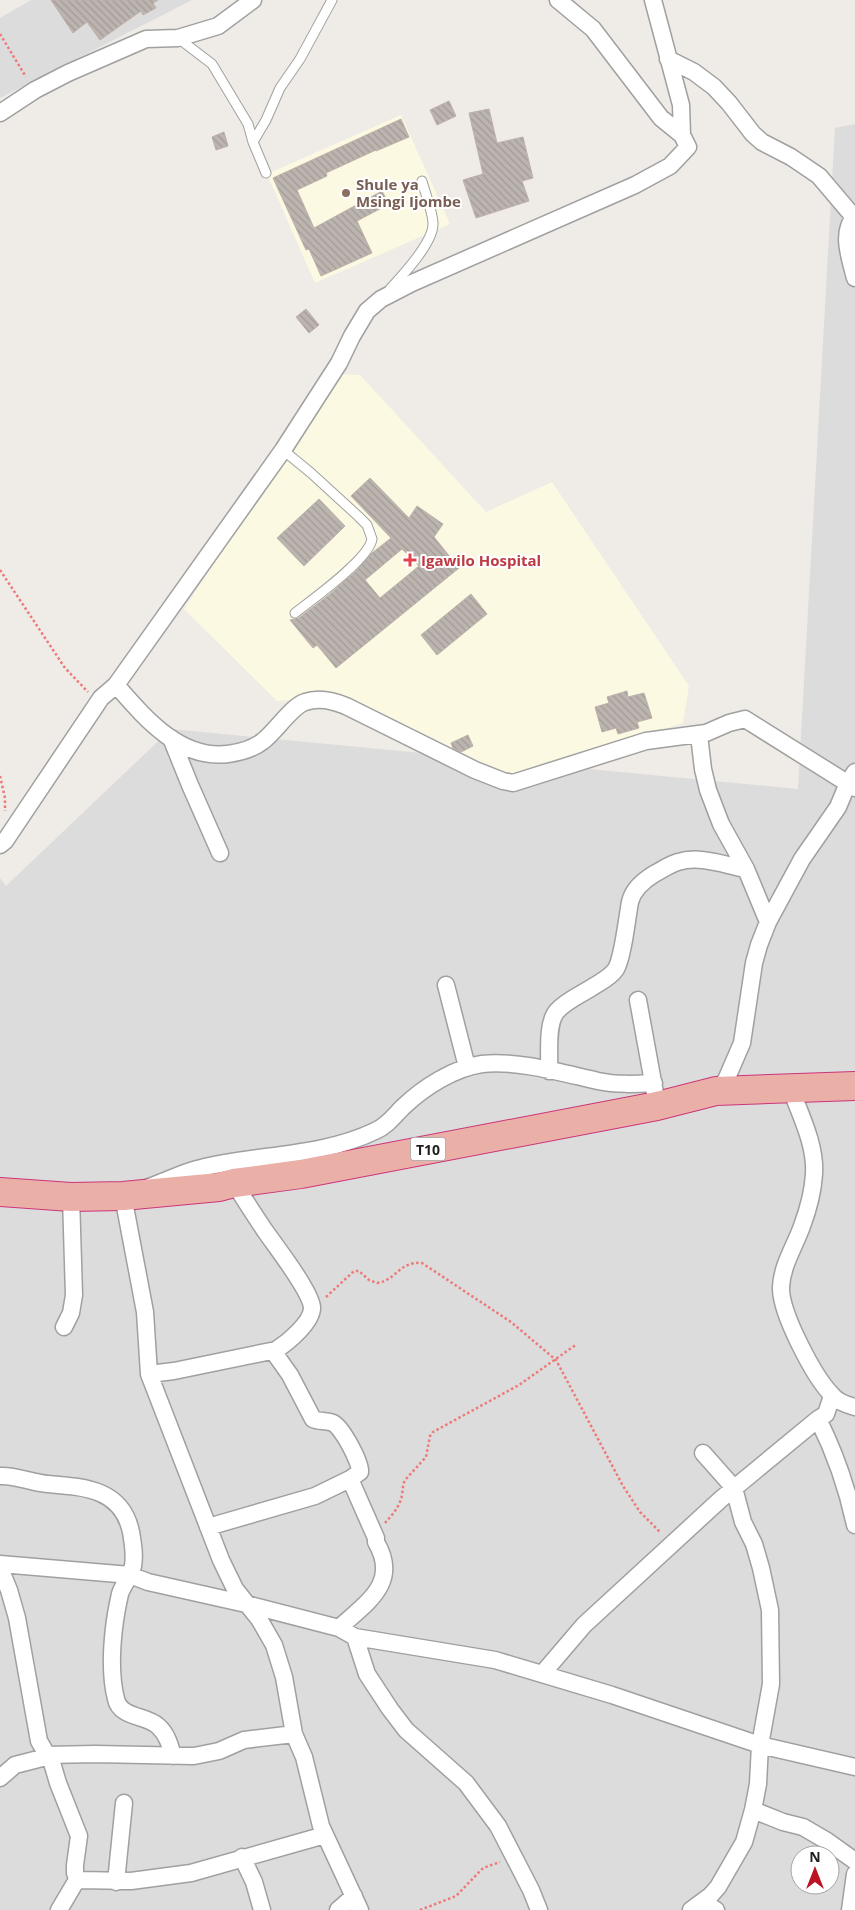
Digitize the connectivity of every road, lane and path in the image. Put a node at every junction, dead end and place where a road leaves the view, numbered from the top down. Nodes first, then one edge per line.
1 (253, 0) edge
2 (332, 0) edge
3 (558, 0) edge
4 (653, 0) edge
5 (0, 34) edge
6 (178, 38) junction
7 (668, 59) junction
8 (34, 90) junction
9 (0, 113) edge
10 (682, 135) junction
11 (253, 142) junction
12 (266, 173) dead end
13 (422, 182) dead end
14 (854, 216) edge
15 (855, 278) edge
16 (382, 299) junction
17 (283, 450) junction
18 (0, 570) edge
19 (295, 613) dead end
20 (116, 685) junction
21 (101, 698) junction
22 (699, 735) junction
23 (171, 738) junction
24 (0, 776) edge
25 (853, 781) edge
26 (3, 843) edge
27 (220, 853) dead end
28 (746, 869) junction
29 (768, 922) junction
30 (446, 984) dead end
31 (638, 1000) dead end
32 (467, 1067) junction
33 (549, 1071) junction
34 (855, 1086) edge
35 (790, 1087) junction
36 (716, 1091) junction
37 (655, 1095) junction
38 (234, 1182) junction
39 (0, 1192) edge
40 (123, 1196) junction
41 (71, 1197) junction
42 (312, 1310) junction
43 (64, 1327) dead end
44 (577, 1344) dead end
45 (273, 1351) junction
46 (556, 1360) junction
47 (149, 1374) junction
48 (832, 1396) junction
49 (854, 1405) edge
50 (818, 1419) junction
51 (703, 1453) dead end
52 (0, 1476) edge
53 (350, 1479) junction
54 (734, 1488) junction
55 (855, 1525) edge
56 (208, 1527) junction
57 (376, 1542) junction
58 (674, 1543) junction
59 (0, 1564) edge
60 (0, 1568) edge
61 (130, 1575) junction
62 (246, 1604) junction
63 (339, 1628) junction
64 (356, 1637) junction
65 (543, 1674) junction
66 (294, 1734) junction
67 (760, 1745) junction
68 (50, 1756) junction
69 (174, 1756) junction
70 (855, 1767) edge
71 (0, 1778) edge
72 (124, 1803) dead end
73 (753, 1810) junction
74 (326, 1835) junction
75 (242, 1857) junction
76 (515, 1861) junction
77 (855, 1861) edge
78 (855, 1874) edge
79 (78, 1881) junction
80 (116, 1882) junction
81 (357, 1903) edge
82 (703, 1907) edge
83 (59, 1910) edge
84 (262, 1910) edge
85 (338, 1910) edge
86 (420, 1910) edge
87 (539, 1910) edge
88 (850, 1910) edge

1 - 6 street
2 - 11 lane
3 - 10 street
4 - 7 street
5 - 8 path
6 - 8 street
6 - 11 lane
7 - 10 street
7 - 14 street
8 - 9 street
10 - 16 street
11 - 12 lane
13 - 16 lane
14 - 15 street
16 - 17 street
17 - 19 lane
17 - 20 street
18 - 21 path
20 - 21 street
20 - 23 street
21 - 26 street
22 - 23 street
22 - 25 street
22 - 28 street
23 - 27 street
24 - 26 path
25 - 29 street
28 - 29 street
28 - 33 street
29 - 36 street
30 - 32 street
31 - 37 street
32 - 33 street
32 - 40 street
33 - 37 street
34 - 35 highway, T10
35 - 36 highway, T10
35 - 48 street
36 - 37 highway, T10
37 - 38 highway, T10
38 - 40 highway, T10
38 - 42 street
39 - 41 highway, T10
40 - 41 highway, T10
40 - 47 street
41 - 43 street
42 - 45 street
42 - 46 path
44 - 46 path
45 - 47 street
45 - 53 street
46 - 57 path
46 - 58 path
47 - 56 street
48 - 49 street
48 - 50 street
50 - 54 street
50 - 55 street
51 - 54 street
52 - 61 street
53 - 56 street
53 - 57 street
54 - 58 street
54 - 67 street
56 - 62 street
57 - 63 street
58 - 65 street
59 - 61 street
60 - 68 street
61 - 62 street
61 - 69 street
62 - 63 street
62 - 66 street
63 - 64 street
64 - 65 street
64 - 76 street
65 - 67 street
66 - 69 street
66 - 74 street
67 - 70 street
67 - 73 street
68 - 69 street
68 - 71 street
68 - 79 street
72 - 80 street
73 - 77 street
73 - 82 street
74 - 75 street
74 - 81 street
75 - 80 street
75 - 84 street
76 - 86 path
76 - 87 street
78 - 88 street
79 - 80 street
79 - 83 street
81 - 85 street

